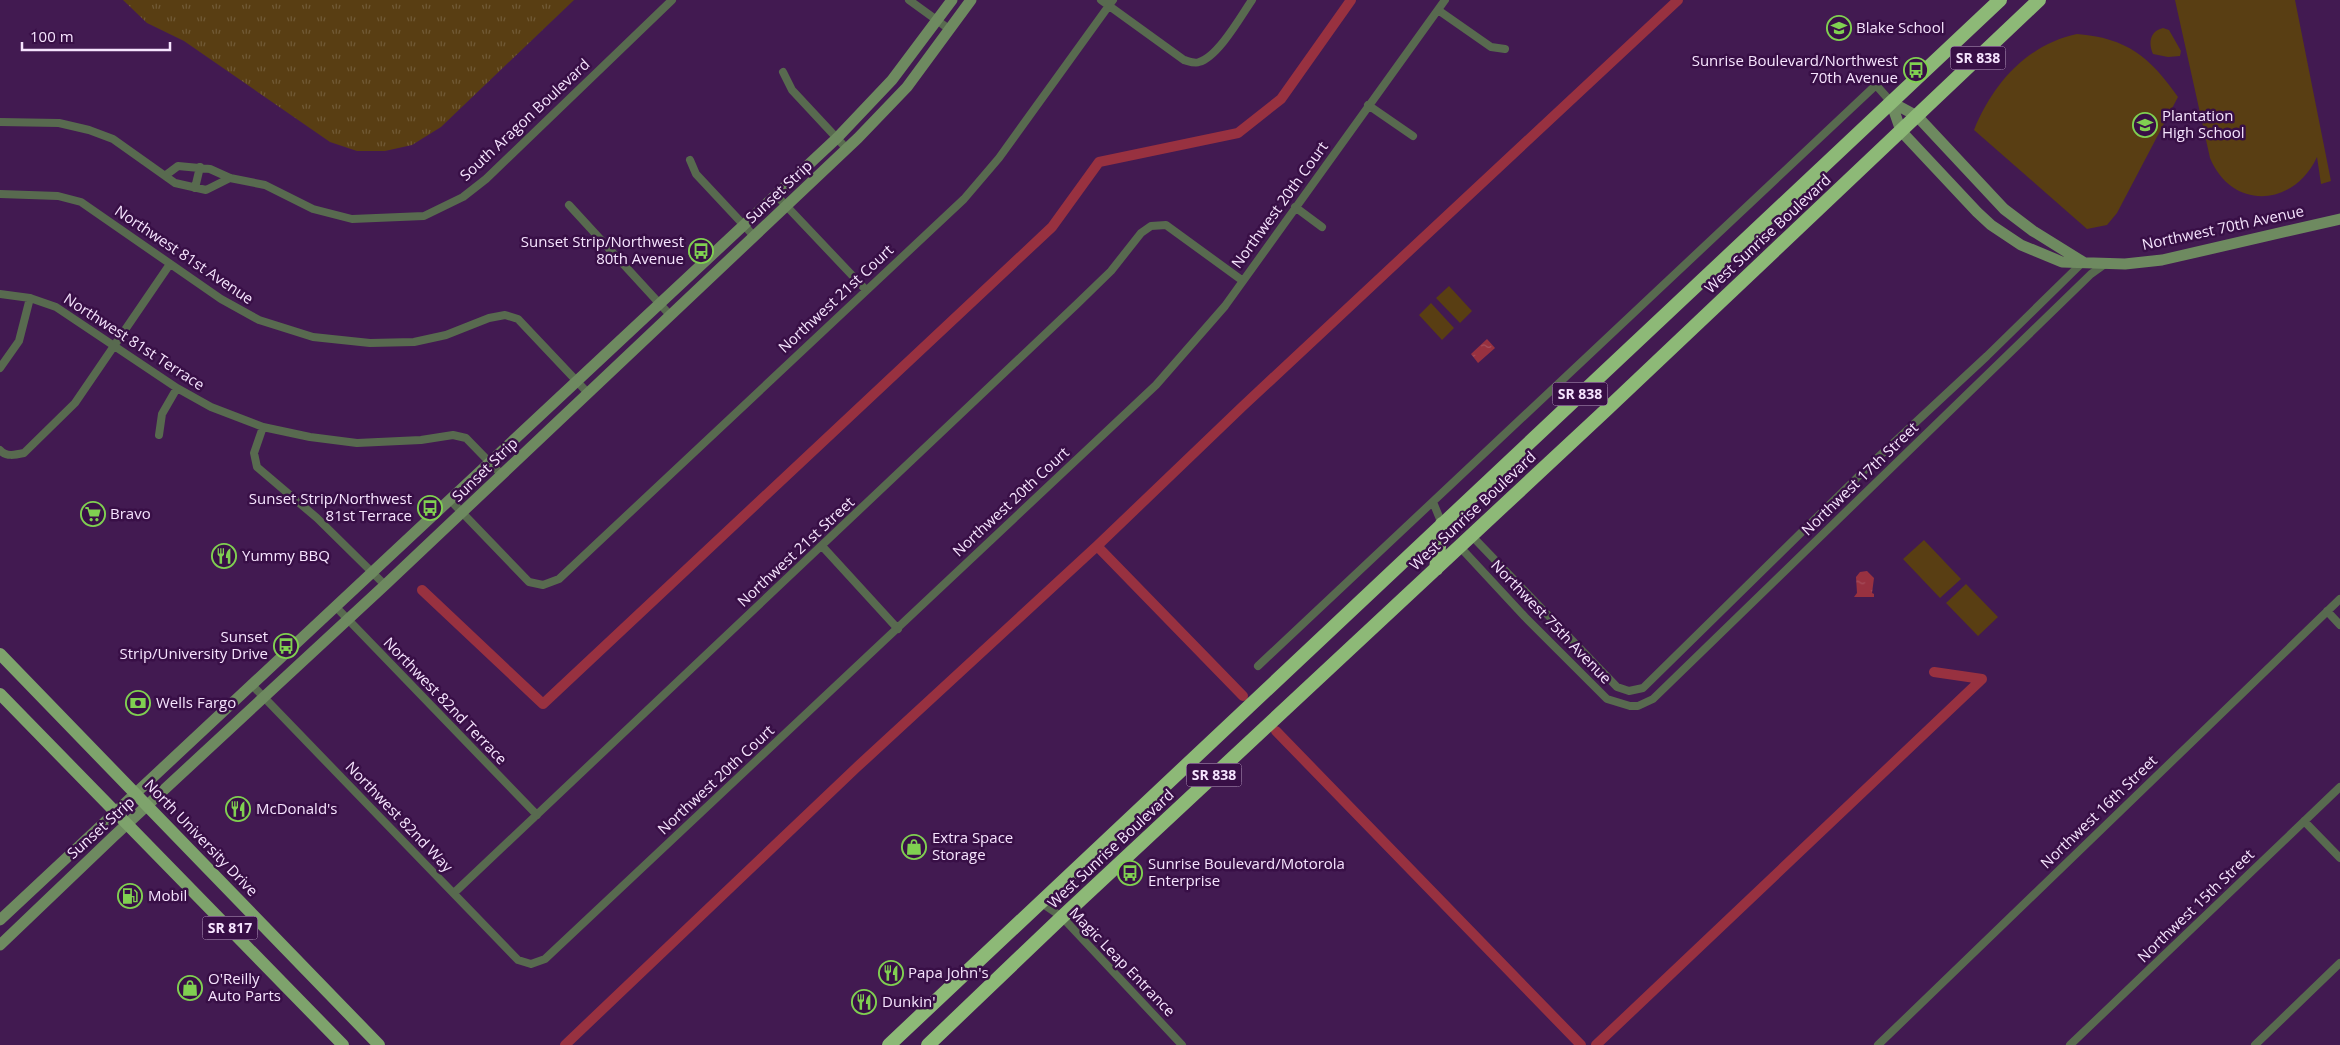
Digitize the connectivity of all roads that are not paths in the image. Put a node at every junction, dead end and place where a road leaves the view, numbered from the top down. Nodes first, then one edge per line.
1 (672, 0) edge
2 (908, 0) edge
3 (952, 0) edge
4 (971, 0) edge
5 (1101, 0) edge
6 (1252, 0) edge
7 (1445, 0) edge
8 (2000, 0) edge
9 (2039, 0) edge
10 (1111, 3) edge
11 (1438, 10) junction
12 (938, 20) junction
13 (950, 29) junction
14 (1505, 49) dead end
15 (783, 72) dead end
16 (1891, 102) junction
17 (1368, 105) junction
18 (1917, 116) junction
19 (0, 122) edge
20 (1901, 130) junction
21 (1413, 136) dead end
22 (837, 138) junction
23 (847, 149) junction
24 (690, 160) dead end
25 (200, 167) junction
26 (166, 175) junction
27 (230, 178) junction
28 (195, 188) junction
29 (0, 194) edge
30 (776, 195) junction
31 (569, 206) dead end
32 (786, 206) junction
33 (1296, 207) junction
34 (2340, 219) edge
35 (744, 225) junction
36 (1322, 227) dead end
37 (754, 236) junction
38 (2083, 262) junction
39 (170, 264) junction
40 (2105, 264) junction
41 (1243, 281) junction
42 (866, 290) junction
43 (0, 294) edge
44 (30, 298) junction
45 (660, 304) junction
46 (670, 315) junction
47 (114, 346) junction
48 (0, 368) edge
49 (577, 381) junction
50 (177, 388) junction
51 (587, 392) junction
52 (264, 427) junction
53 (159, 435) dead end
54 (0, 450) edge
55 (490, 463) junction
56 (502, 475) junction
57 (450, 500) junction
58 (1433, 502) junction
59 (462, 512) junction
60 (1442, 524) junction
61 (1471, 535) junction
62 (822, 546) junction
63 (1460, 547) junction
64 (1436, 569) junction
65 (372, 572) junction
66 (384, 585) junction
67 (2340, 598) edge
68 (335, 606) junction
69 (2327, 611) junction
70 (348, 620) junction
71 (2340, 625) edge
72 (898, 629) junction
73 (0, 654) edge
74 (1258, 666) dead end
75 (251, 684) junction
76 (1628, 691) joint
77 (0, 694) edge
78 (264, 698) junction
79 (1630, 706) joint
80 (2340, 786) edge
81 (135, 793) junction
82 (148, 806) junction
83 (116, 811) junction
84 (536, 815) junction
85 (2304, 821) junction
86 (128, 823) junction
87 (2340, 858) edge
88 (454, 893) junction
89 (1040, 902) junction
90 (1062, 917) junction
91 (0, 920) edge
92 (0, 945) edge
93 (2340, 963) edge
94 (531, 964) joint
95 (343, 1045) edge
96 (379, 1045) edge
97 (889, 1045) edge
98 (928, 1045) edge
99 (1182, 1045) edge
100 (1878, 1045) edge
101 (2070, 1045) edge
102 (2254, 1045) edge

1 - 27 street, South Aragon Boulevard
2 - 12 street
3 - 12 street, Sunset Strip
4 - 13 street, Sunset Strip
5 - 10 street
6 - 10 street
7 - 11 street, Northwest 20th Court
8 - 16 highway, West Sunrise Boulevard / SR 838
9 - 18 highway, West Sunrise Boulevard / SR 838
10 - 42 street, Northwest 21st Court
11 - 14 street
11 - 17 street, Northwest 20th Court
12 - 13 street
12 - 22 street, Sunset Strip
13 - 23 street, Sunset Strip
15 - 22 street
16 - 18 street, Northwest 70th Avenue
16 - 20 street, Northwest 70th Avenue
16 - 58 street, Northwest 70th Avenue
16 - 60 highway, West Sunrise Boulevard / SR 838
17 - 21 street
17 - 33 street, Northwest 20th Court
18 - 20 highway, West Sunrise Boulevard / SR 838
18 - 38 street, Northwest 70th Avenue
19 - 26 street
20 - 38 street, Northwest 70th Avenue
20 - 61 highway, West Sunrise Boulevard / SR 838
22 - 23 street
22 - 30 street, Sunset Strip
23 - 32 street, Sunset Strip
24 - 35 street
25 - 26 street
25 - 27 street, South Aragon Boulevard
25 - 28 street
26 - 28 street
27 - 28 street
29 - 39 street, Northwest 81st Avenue
30 - 32 street
30 - 35 street, Sunset Strip
31 - 45 street
32 - 37 street, Sunset Strip
32 - 42 street
33 - 36 street
33 - 41 street, Northwest 20th Court
34 - 40 street, Northwest 70th Avenue
35 - 37 street
35 - 45 street, Sunset Strip
37 - 46 street, Sunset Strip
38 - 40 street, Northwest 70th Avenue
38 - 76 street, Northwest 17th Street
39 - 47 street
39 - 49 street, Northwest 81st Avenue
40 - 79 street, Northwest 17th Street
41 - 62 street, Northwest 21st Street
41 - 72 street, Northwest 20th Court
42 - 59 street, Northwest 21st Court
43 - 44 street, Northwest 81st Terrace
44 - 47 street, Northwest 81st Terrace
44 - 48 street
45 - 46 street
45 - 49 street, Sunset Strip
46 - 51 street, Sunset Strip
47 - 50 street, Northwest 81st Terrace
47 - 54 street
49 - 51 street, Northwest 81st Avenue
49 - 55 street, Sunset Strip
50 - 52 street, Northwest 81st Terrace
50 - 53 street
51 - 56 street, Sunset Strip
52 - 55 street, Northwest 81st Terrace
52 - 65 street
55 - 56 street, Northwest 81st Terrace
55 - 57 street, Sunset Strip
56 - 59 street, Sunset Strip
57 - 59 street
57 - 65 street, Sunset Strip
58 - 60 street
58 - 74 street
59 - 66 street, Sunset Strip
60 - 64 highway
60 - 89 highway, West Sunrise Boulevard / SR 838
61 - 63 highway, West Sunrise Boulevard / SR 838
61 - 76 street, Northwest 75th Avenue
62 - 72 street
62 - 84 street, Northwest 21st Street
63 - 64 highway, West Sunrise Boulevard / SR 838
63 - 79 street, Northwest 75th Avenue
64 - 90 highway, West Sunrise Boulevard / SR 838
65 - 66 street
65 - 68 street, Sunset Strip
66 - 70 street, Sunset Strip
67 - 69 street, Northwest 16th Street
68 - 70 street, Northwest 82nd Terrace
68 - 75 street, Sunset Strip
69 - 71 street
69 - 100 street, Northwest 16th Street
70 - 78 street, Sunset Strip
70 - 84 street, Northwest 82nd Terrace
72 - 94 street, Northwest 20th Court
73 - 81 main road, North University Drive / SR 817
75 - 78 street, Northwest 82nd Way
75 - 81 street, Sunset Strip
77 - 83 main road, SR 817
78 - 82 street, Sunset Strip
78 - 88 street, Northwest 82nd Way
80 - 85 street, Northwest 15th Street
81 - 82 main road, North University Drive / SR 817
81 - 83 street, Sunset Strip
82 - 86 street, Sunset Strip
82 - 96 main road, North University Drive / SR 817
83 - 86 main road, SR 817
83 - 91 street, Sunset Strip
84 - 88 street, Northwest 21st Street
85 - 87 street
85 - 101 street, Northwest 15th Street
86 - 92 street, Sunset Strip
86 - 95 main road, SR 817
88 - 94 street, Northwest 82nd Way
89 - 90 street, Magic Leap Entrance
89 - 97 highway, West Sunrise Boulevard / SR 838
90 - 98 highway, West Sunrise Boulevard / SR 838
90 - 99 street, Magic Leap Entrance
93 - 102 street

